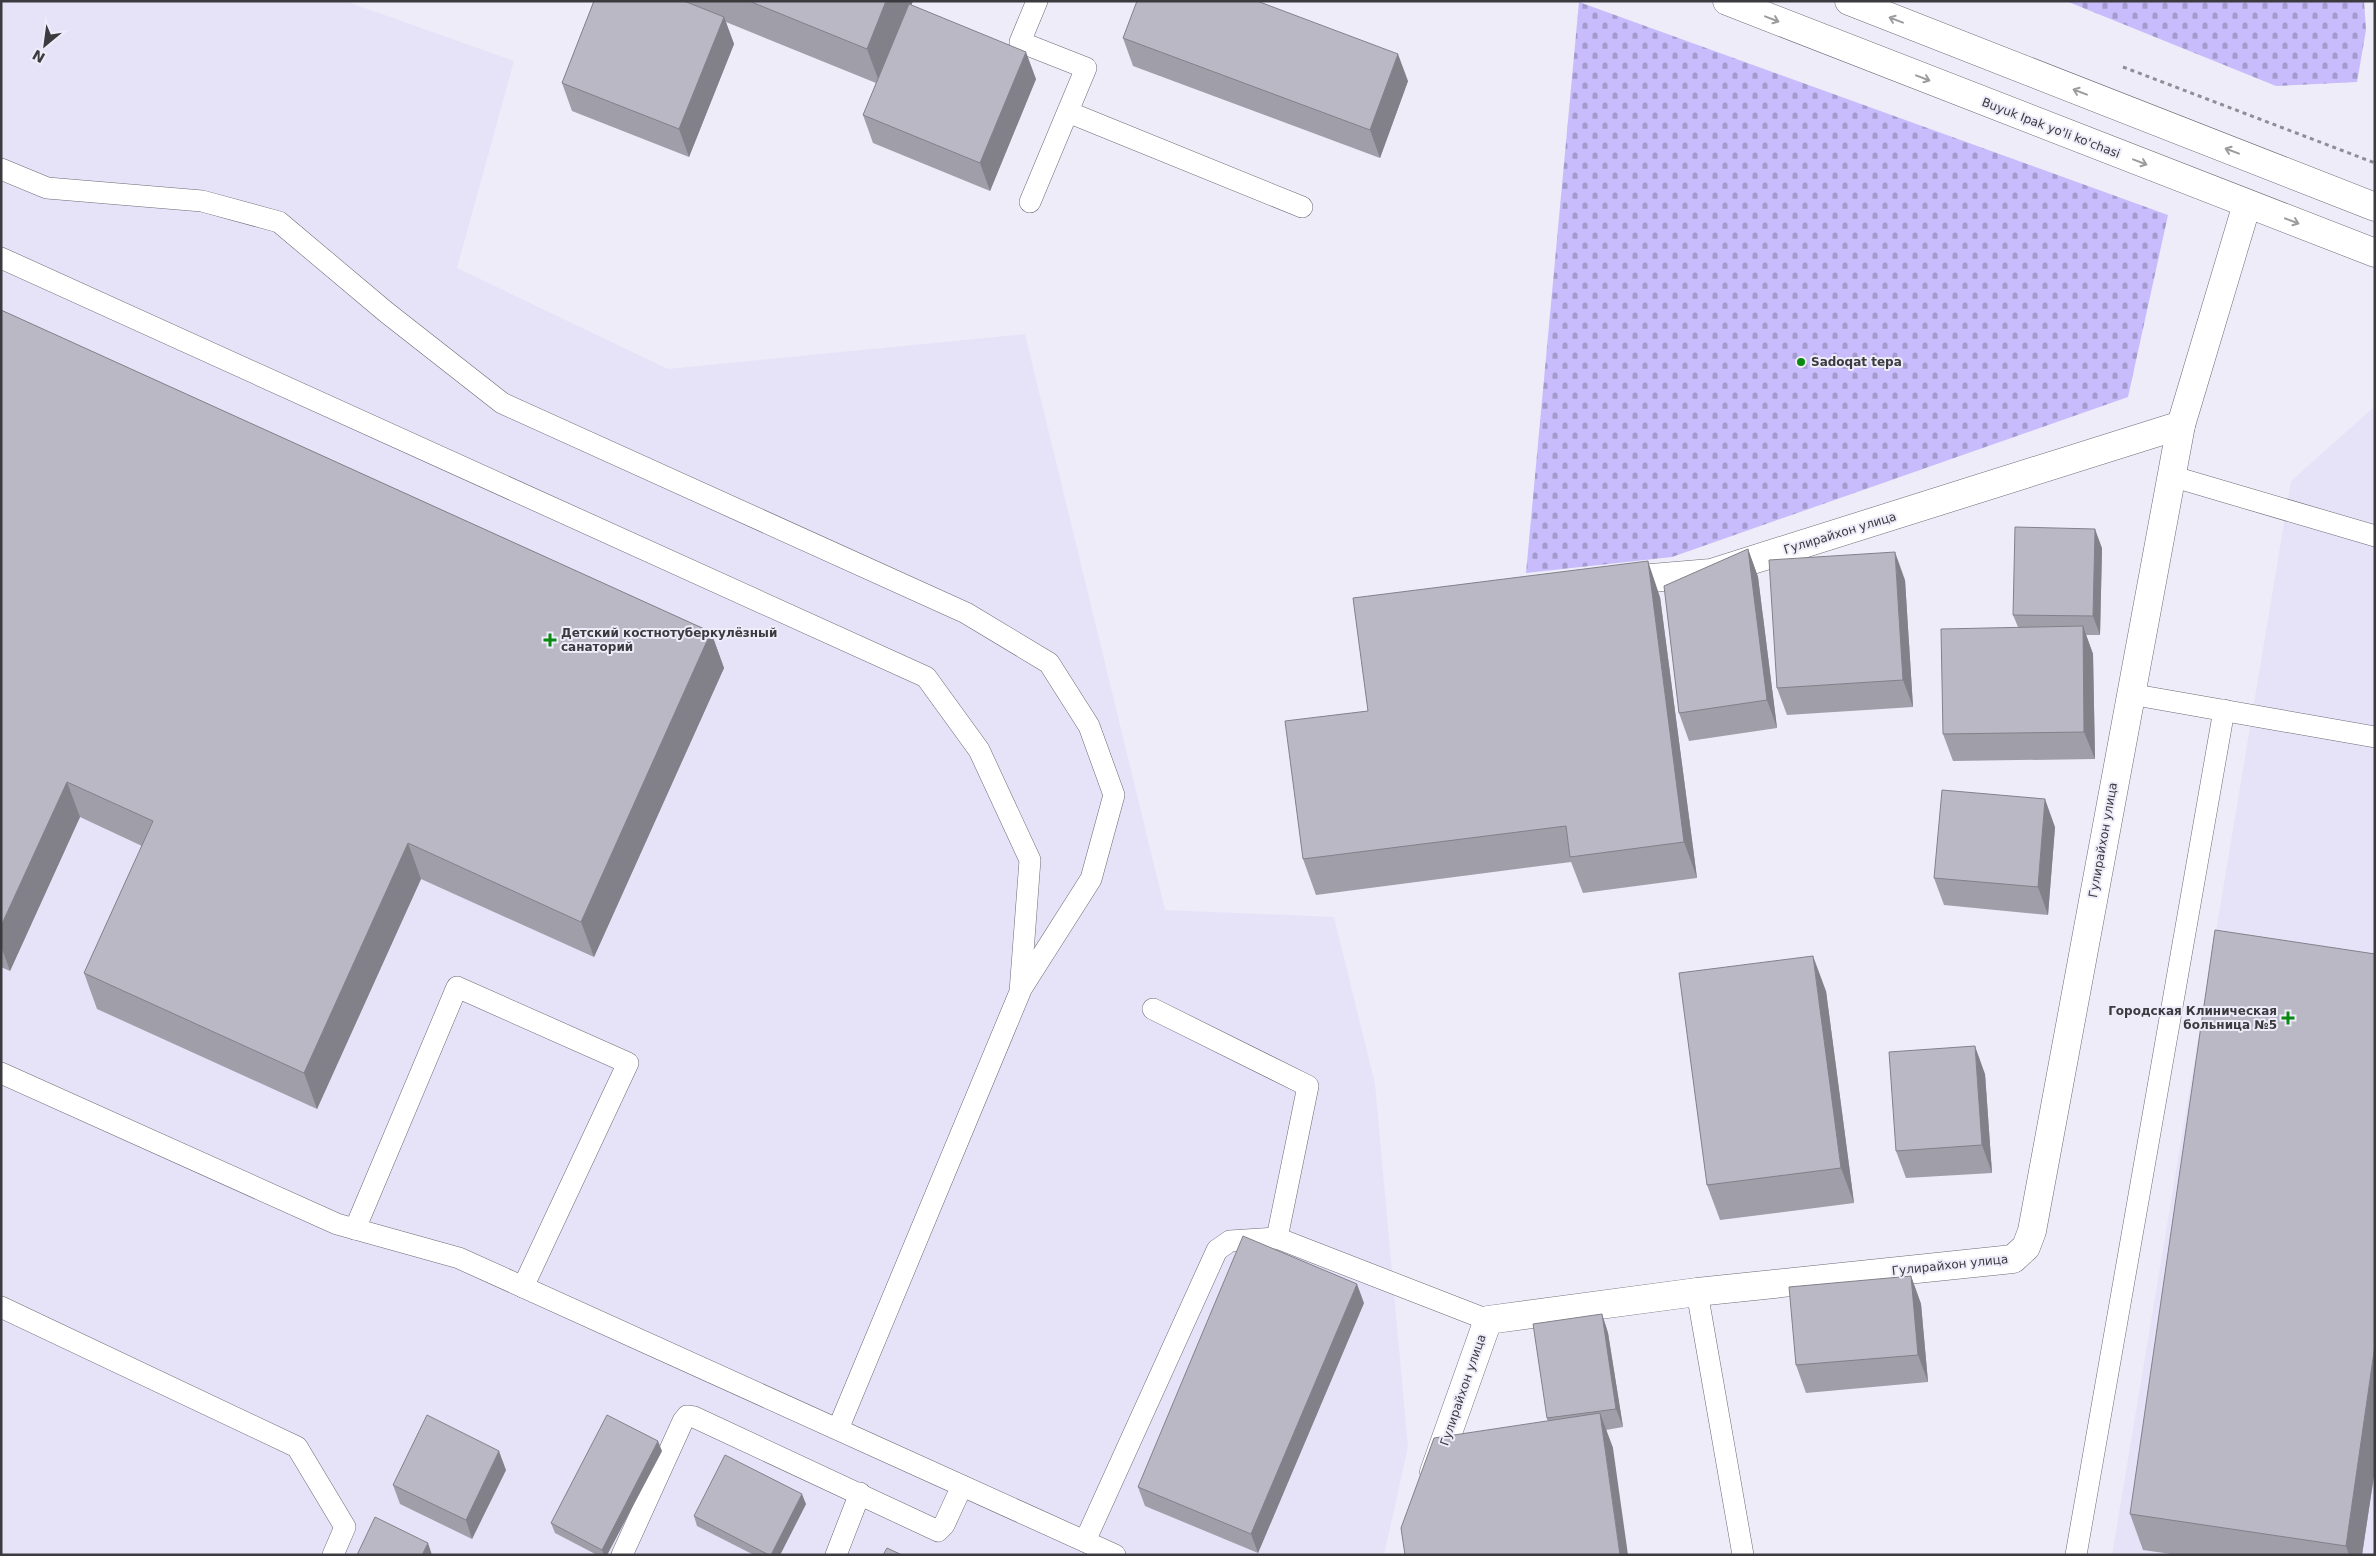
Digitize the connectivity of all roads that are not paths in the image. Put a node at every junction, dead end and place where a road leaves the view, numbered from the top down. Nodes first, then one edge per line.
1 (1037, 1) edge
2 (1727, 1) edge
3 (1850, 1) edge
4 (1068, 112) junction
5 (2263, 163) junction
6 (1, 169) edge
7 (1030, 202) dead end
8 (2247, 204) junction
9 (1302, 207) dead end
10 (2375, 207) edge
11 (2375, 253) edge
12 (1, 258) edge
13 (2181, 425) junction
14 (2171, 476) junction
15 (2375, 536) edge
16 (1594, 583) edge
17 (2130, 694) junction
18 (2224, 710) junction
19 (2375, 738) edge
20 (1020, 992) junction
21 (1152, 1009) dead end
22 (1, 1073) edge
23 (355, 1229) junction
24 (1277, 1238) junction
25 (523, 1287) junction
26 (1696, 1292) junction
27 (1, 1307) edge
28 (1488, 1320) junction
29 (838, 1429) junction
30 (962, 1486) junction
31 (860, 1493) junction
32 (1425, 1498) edge
33 (1085, 1541) junction
34 (333, 1555) edge
35 (622, 1555) edge
36 (836, 1555) edge
37 (1115, 1555) edge
38 (1743, 1555) edge
39 (2076, 1555) edge

1 - 4 lane
2 -> 8 street, Buyuk Ipak yo'li ko'chasi
5 -> 3 street
4 - 7 lane
4 - 9 lane
5 - 8 street
5 - 10 street
6 - 20 lane
8 -> 11 street, Buyuk Ipak yo'li ko'chasi
8 - 13 street
12 - 20 lane
13 - 14 street, Гулирайхон улица
13 - 16 street, Гулирайхон улица
14 - 15 lane
14 - 17 street, Гулирайхон улица
17 - 18 lane
17 - 26 street, Гулирайхон улица
18 - 19 lane
18 - 39 lane
20 - 29 lane
21 - 24 lane
22 - 23 lane
23 - 25 lane
23 - 25 lane
24 - 28 lane
24 - 33 lane
25 - 29 lane
26 - 28 street, Гулирайхон улица
26 - 38 lane
27 - 34 lane
28 - 32 street, Гулирайхон улица
29 - 30 lane
30 - 31 lane
30 - 33 lane
31 - 35 lane
31 - 36 lane
33 - 37 lane

